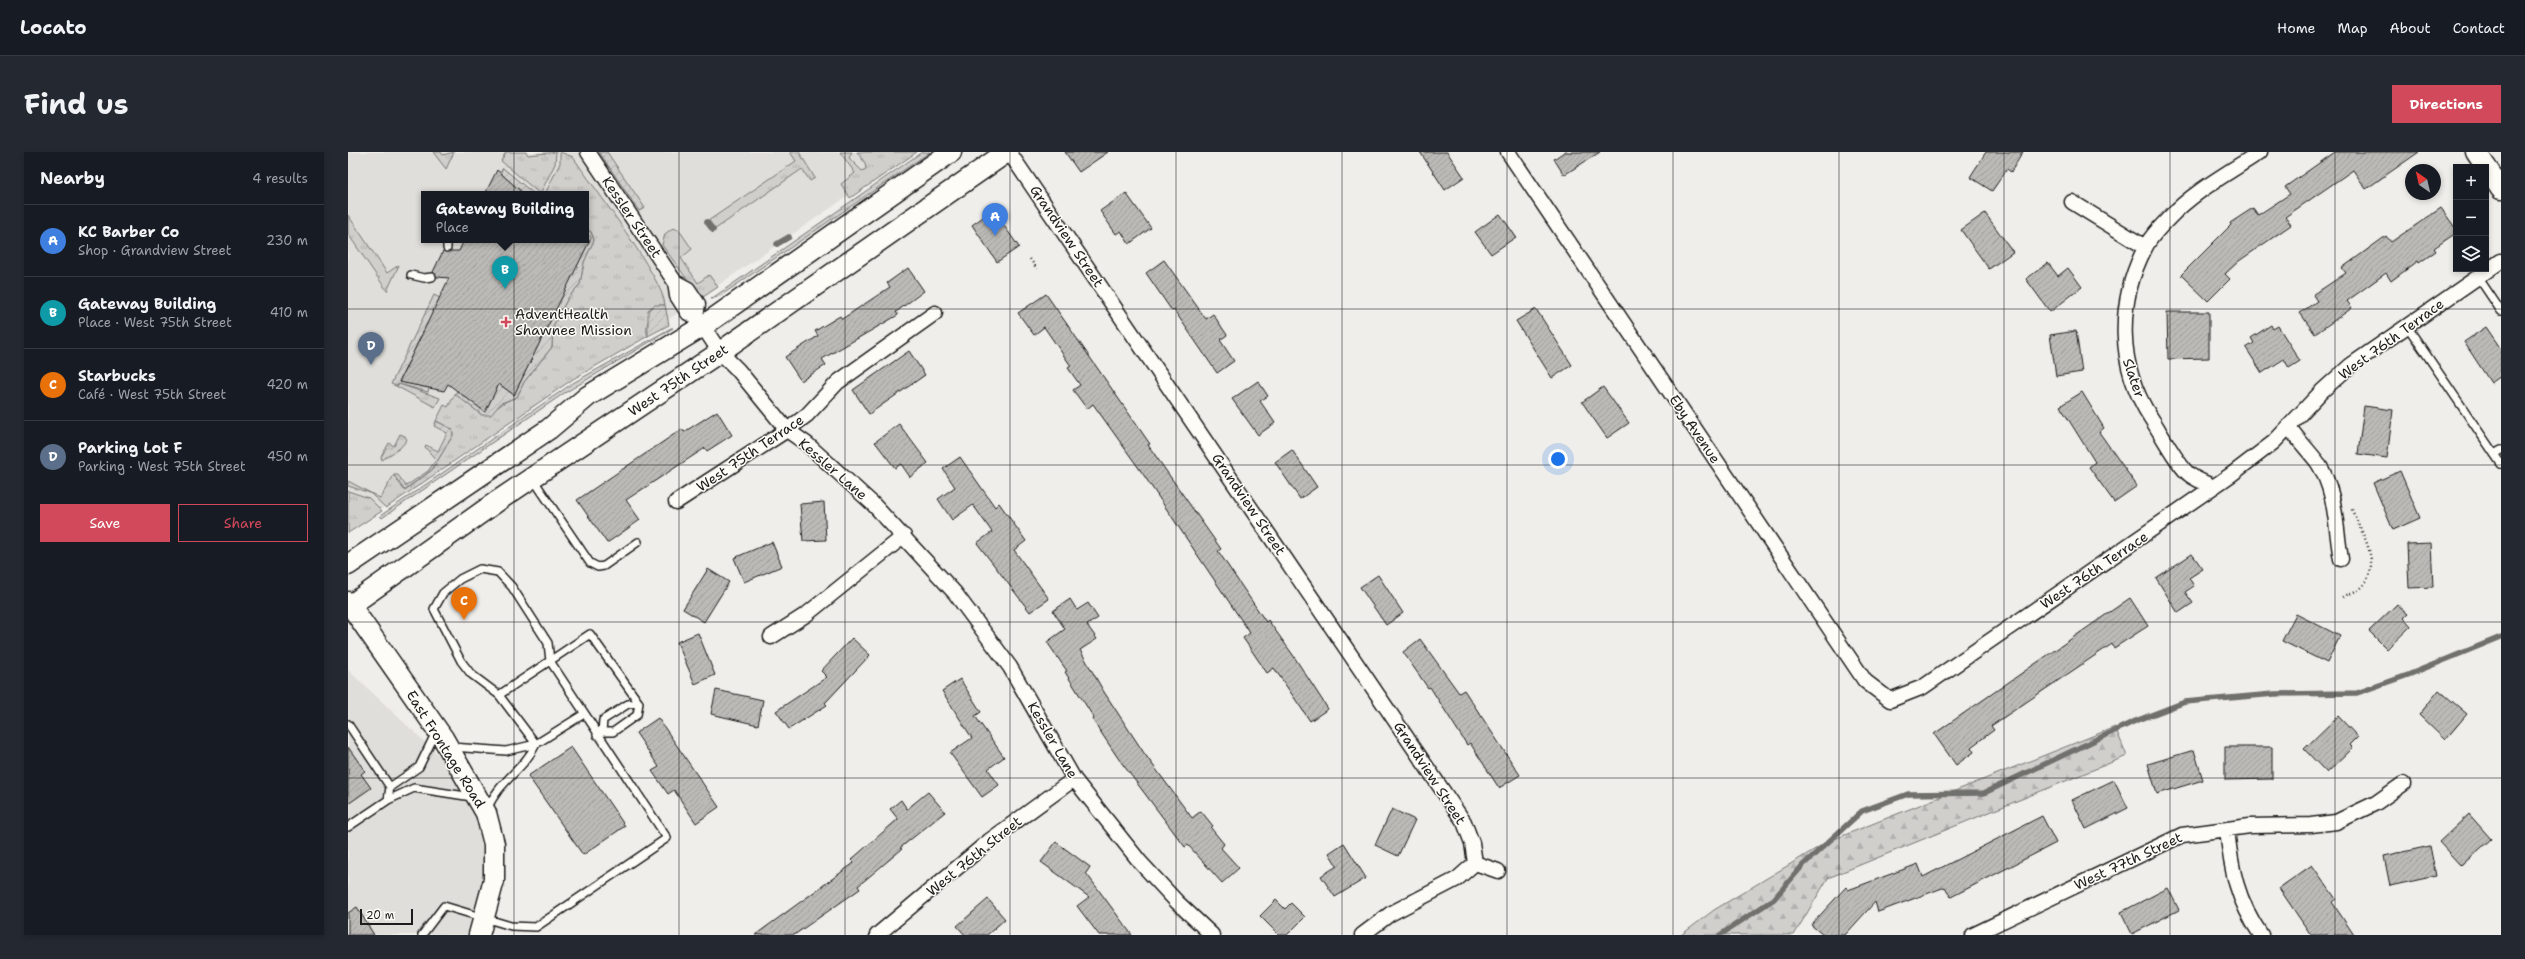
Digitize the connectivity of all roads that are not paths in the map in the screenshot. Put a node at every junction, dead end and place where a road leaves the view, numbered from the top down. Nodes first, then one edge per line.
1 (588, 152) edge
2 (951, 152) edge
3 (1008, 152) edge
4 (1508, 152) edge
5 (2260, 152) edge
6 (2476, 152) edge
7 (2484, 164) edge
8 (2489, 171) edge
9 (2501, 189) edge
10 (2072, 202) dead end
11 (447, 243) edge
12 (2145, 247) junction
13 (447, 248) dead end
14 (2501, 261) edge
15 (411, 275) dead end
16 (432, 277) dead end
17 (2478, 277) junction
18 (2501, 311) edge
19 (935, 312) dead end
20 (699, 321) junction
21 (2407, 326) junction
22 (720, 352) junction
23 (2289, 427) junction
24 (787, 430) junction
25 (2501, 450) edge
26 (2494, 454) junction
27 (2501, 464) edge
28 (532, 478) junction
29 (2212, 486) junction
30 (676, 502) dead end
31 (904, 536) junction
32 (638, 542) dead end
33 (2341, 559) dead end
34 (348, 565) edge
35 (349, 605) edge
36 (771, 637) dead end
37 (550, 661) junction
38 (499, 695) junction
39 (1890, 700) joint
40 (639, 703) junction
41 (584, 714) junction
42 (348, 724) edge
43 (437, 730) junction
44 (600, 733) junction
45 (536, 744) junction
46 (448, 746) junction
47 (1074, 779) junction
48 (2403, 784) dead end
49 (390, 787) junction
50 (388, 800) junction
51 (482, 805) junction
52 (348, 827) edge
53 (2226, 829) junction
54 (1475, 863) junction
55 (1498, 871) dead end
56 (482, 927) edge
57 (422, 935) edge
58 (876, 935) edge
59 (1212, 935) edge
60 (1362, 935) edge
61 (1972, 935) edge
62 (2261, 935) edge

1 - 20 street, Kessler Street
2 - 20 main road
3 - 22 main road, West 75th Street
3 - 54 street, Grandview Street
4 - 39 street, Eby Avenue
5 - 12 street
6 - 7 main road
8 - 9 main road
10 - 12 street
11 - 13 lane
12 - 29 street, Slater
14 - 17 street, West 76th Terrace
15 - 16 lane
17 - 18 lane
17 - 21 street, West 76th Terrace
19 - 24 street, West 75th Terrace
20 - 22 street, Kessler Lane
20 - 34 main road
21 - 23 street, West 76th Terrace
21 - 26 lane
22 - 24 street, Kessler Lane
22 - 28 main road, West 75th Street
23 - 29 street, West 76th Terrace
23 - 33 street
24 - 30 street, West 75th Terrace
24 - 31 street, Kessler Lane
25 - 26 lane
26 - 27 lane
28 - 32 lane
28 - 35 main road, West 75th Street
29 - 39 street, West 76th Terrace
31 - 36 street
31 - 47 street, Kessler Lane
35 - 43 main road, East Frontage Road
37 - 38 lane
37 - 38 lane
37 - 40 lane
37 - 41 lane
38 - 45 lane
40 - 44 lane
40 - 44 lane
41 - 44 lane
41 - 45 lane
42 - 49 lane
43 - 46 main road, East Frontage Road
43 - 49 lane
44 - 56 lane
45 - 46 lane
45 - 51 lane
46 - 51 main road, East Frontage Road
47 - 58 street, West 76th Street
47 - 59 street, Kessler Lane
48 - 53 street, West 77th Street
49 - 50 lane
50 - 51 lane
50 - 52 lane
51 - 56 main road, East Frontage Road
53 - 61 street, West 77th Street
53 - 62 street
54 - 55 street
54 - 60 street
56 - 57 lane

